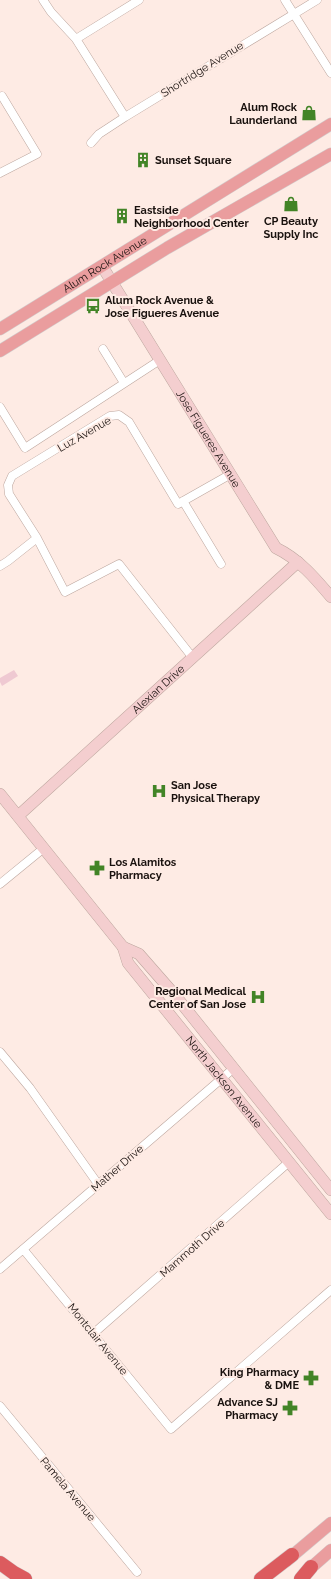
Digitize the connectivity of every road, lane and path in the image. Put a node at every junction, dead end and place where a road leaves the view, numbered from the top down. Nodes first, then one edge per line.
1 (43, 0) edge
2 (139, 0) edge
3 (285, 0) edge
4 (316, 0) edge
5 (293, 13) junction
6 (76, 39) junction
7 (331, 73) edge
8 (2, 96) dead end
9 (125, 117) junction
10 (331, 124) edge
11 (91, 143) dead end
12 (331, 154) edge
13 (0, 173) edge
14 (102, 266) junction
15 (112, 281) junction
16 (0, 329) edge
17 (103, 349) dead end
18 (0, 351) edge
19 (160, 360) junction
20 (124, 383) junction
21 (0, 407) edge
22 (231, 474) junction
23 (183, 501) junction
24 (37, 538) junction
25 (298, 562) junction
26 (221, 564) dead end
27 (0, 566) edge
28 (331, 597) edge
29 (193, 658) junction
30 (0, 794) edge
31 (18, 816) junction
32 (44, 848) junction
33 (0, 884) edge
34 (124, 947) junction
35 (0, 1052) edge
36 (234, 1068) junction
37 (222, 1078) junction
38 (289, 1162) junction
39 (98, 1184) junction
40 (331, 1190) edge
41 (331, 1214) edge
42 (23, 1249) junction
43 (0, 1269) edge
44 (331, 1290) edge
45 (94, 1333) junction
46 (0, 1406) edge
47 (331, 1523) edge
48 (331, 1550) edge
49 (292, 1555) junction
50 (0, 1563) edge
51 (311, 1567) junction
52 (137, 1572) dead end
53 (24, 1579) edge
54 (261, 1579) edge
55 (266, 1579) edge
56 (298, 1579) edge
57 (301, 1579) edge

1 - 6 street
2 - 6 street
3 - 5 street
4 - 5 street, Shortridge Avenue
5 - 7 street
5 - 9 street, Shortridge Avenue
6 - 9 street
8 - 13 street
9 - 11 street, Shortridge Avenue
10 - 14 main road, Alum Rock Avenue
12 - 15 main road, Alum Rock Avenue
14 - 15 main road, Jose Figueres Avenue
14 - 16 main road, Alum Rock Avenue
15 - 18 main road, Alum Rock Avenue
15 - 19 main road, Jose Figueres Avenue
17 - 20 street
19 - 20 street
19 - 22 main road, Jose Figueres Avenue
20 - 21 street
22 - 23 street
22 - 25 main road, Jose Figueres Avenue
23 - 24 street, Luz Avenue
23 - 26 street, Luz Avenue
24 - 27 street
24 - 29 street, Luz Avenue
25 - 28 main road, Jose Figueres Avenue
25 - 29 main road, Alexian Drive
29 - 31 main road, Alexian Drive
30 - 31 main road, North Jackson Avenue
31 - 32 main road, North Jackson Avenue
32 - 33 street
32 - 34 main road, North Jackson Avenue
34 - 36 main road, North Jackson Avenue
34 - 37 main road, North Jackson Avenue
35 - 39 street
36 - 37 street, Mather Drive
36 - 40 main road, North Jackson Avenue
37 - 38 main road, North Jackson Avenue
37 - 39 street, Mather Drive
38 - 41 main road, North Jackson Avenue
38 - 45 street, Mammoth Drive
39 - 42 street, Mather Drive
42 - 43 street, Mather Drive
42 - 45 street, Montclair Avenue
44 - 45 street, Montclair Avenue
46 - 52 street, Pamela Avenue
47 - 49 main road
48 - 51 main road
49 - 54 highway
49 - 55 main road
50 - 53 highway
51 - 56 main road
51 - 57 highway

